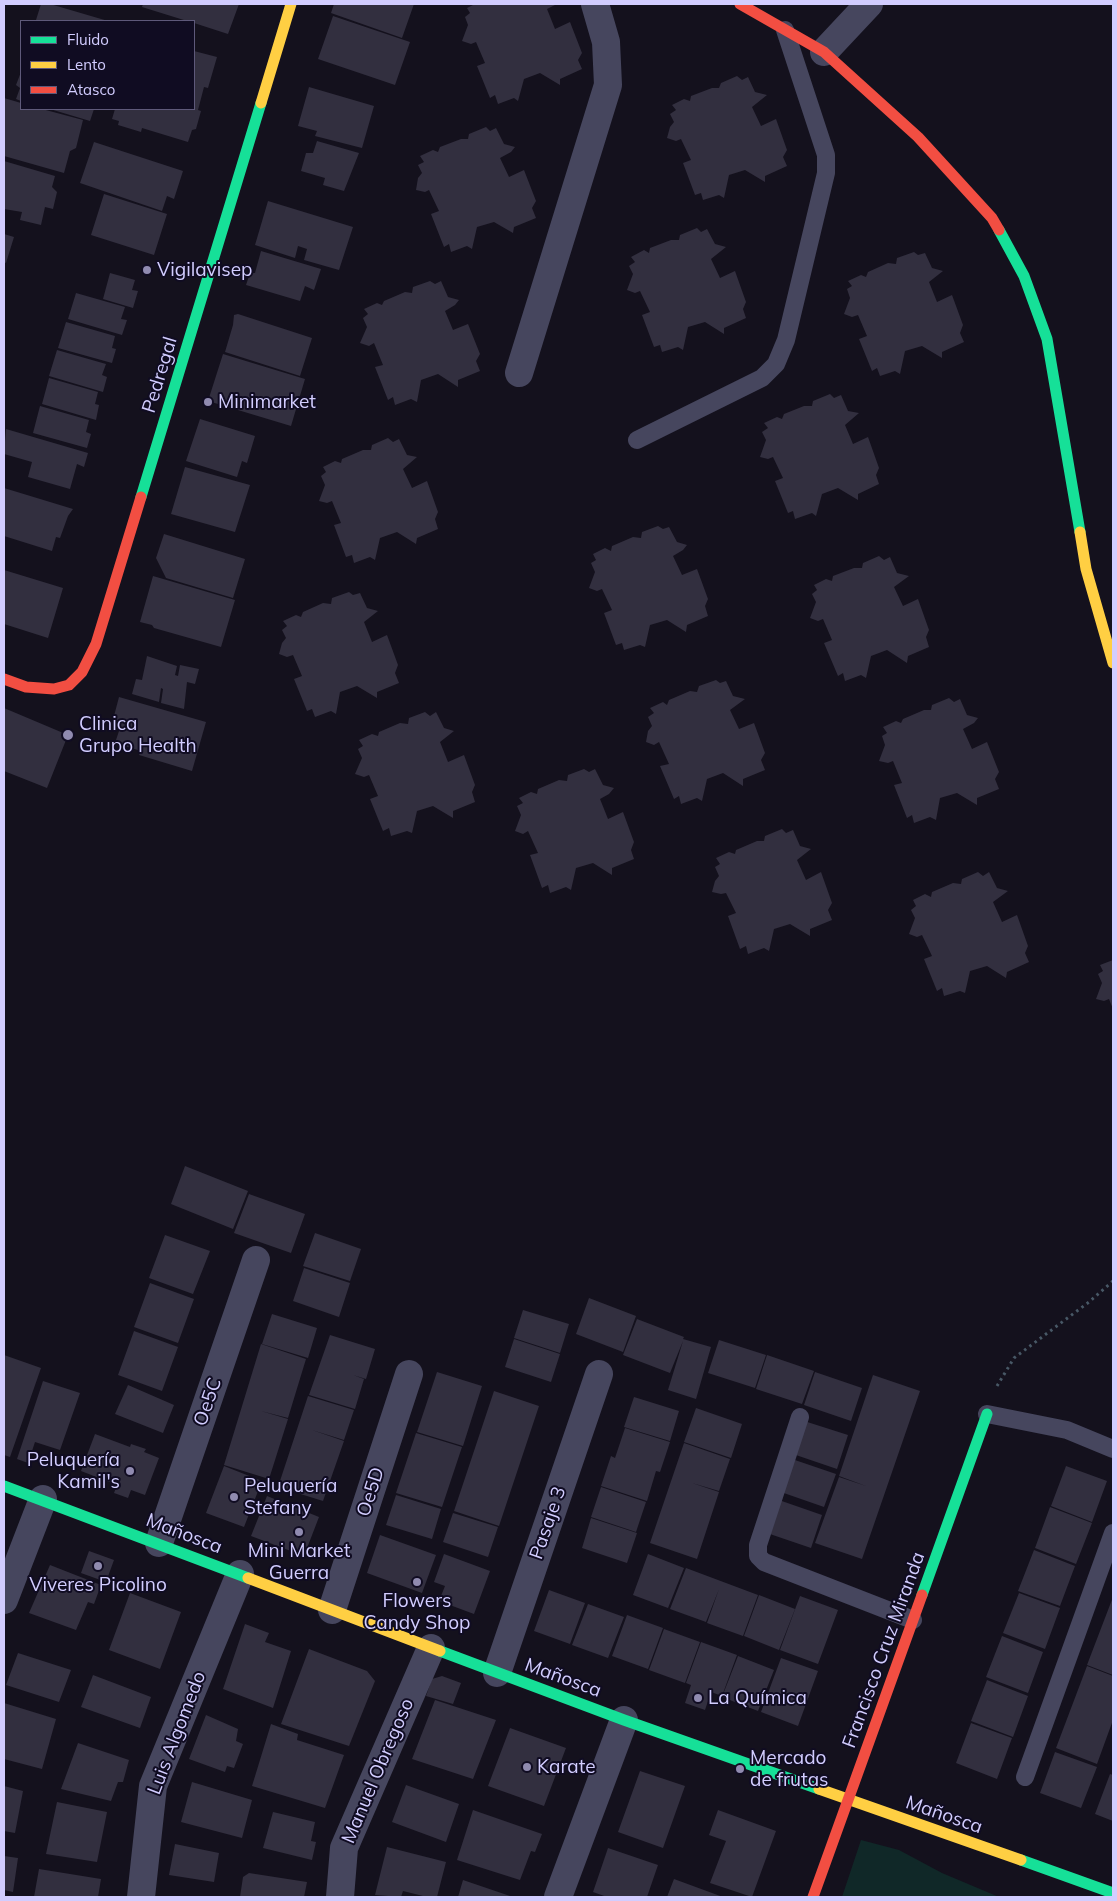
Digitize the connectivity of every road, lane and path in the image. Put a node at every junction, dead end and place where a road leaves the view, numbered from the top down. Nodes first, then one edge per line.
1 (291, 4) edge
2 (595, 4) edge
3 (740, 4) edge
4 (869, 4) edge
5 (785, 30) junction
6 (824, 52) junction
7 (518, 373) dead end
8 (636, 440) dead end
9 (1113, 663) edge
10 (4, 679) edge
11 (256, 1260) dead end
12 (1113, 1280) edge
13 (409, 1374) dead end
14 (599, 1374) dead end
15 (987, 1414) junction
16 (800, 1417) dead end
17 (1113, 1450) edge
18 (4, 1486) edge
19 (43, 1499) junction
20 (1113, 1534) edge
21 (159, 1544) junction
22 (240, 1574) junction
23 (4, 1600) edge
24 (332, 1610) junction
25 (913, 1620) junction
26 (431, 1648) junction
27 (497, 1673) junction
28 (624, 1720) junction
29 (1025, 1777) dead end
30 (847, 1799) junction
31 (1113, 1893) edge
32 (141, 1897) edge
33 (340, 1897) edge
34 (558, 1897) edge
35 (813, 1897) edge
36 (1111, 1897) edge

1 - 10 street, Pedregal
2 - 7 street
3 - 5 street
4 - 6 street
5 - 6 street
5 - 8 lane
6 - 9 street
11 - 21 street, Oe5C
12 - 15 path
13 - 24 street, Oe5D
14 - 27 street, Pasaje 3
15 - 17 lane
15 - 25 street, Francisco Cruz Miranda
16 - 25 lane
18 - 19 street, Mañosca
19 - 21 street, Mañosca
19 - 23 street
20 - 29 lane
21 - 22 street, Mañosca
22 - 24 street, Mañosca
22 - 32 street, Luis Algomedo
24 - 26 street, Mañosca
25 - 30 street, Francisco Cruz Miranda
26 - 27 street, Mañosca
26 - 33 street, Manuel Obregoso
27 - 28 street, Mañosca
28 - 30 street, Mañosca
28 - 34 street
30 - 31 street, Mañosca
30 - 35 street, Francisco Cruz Miranda
31 - 36 lane

